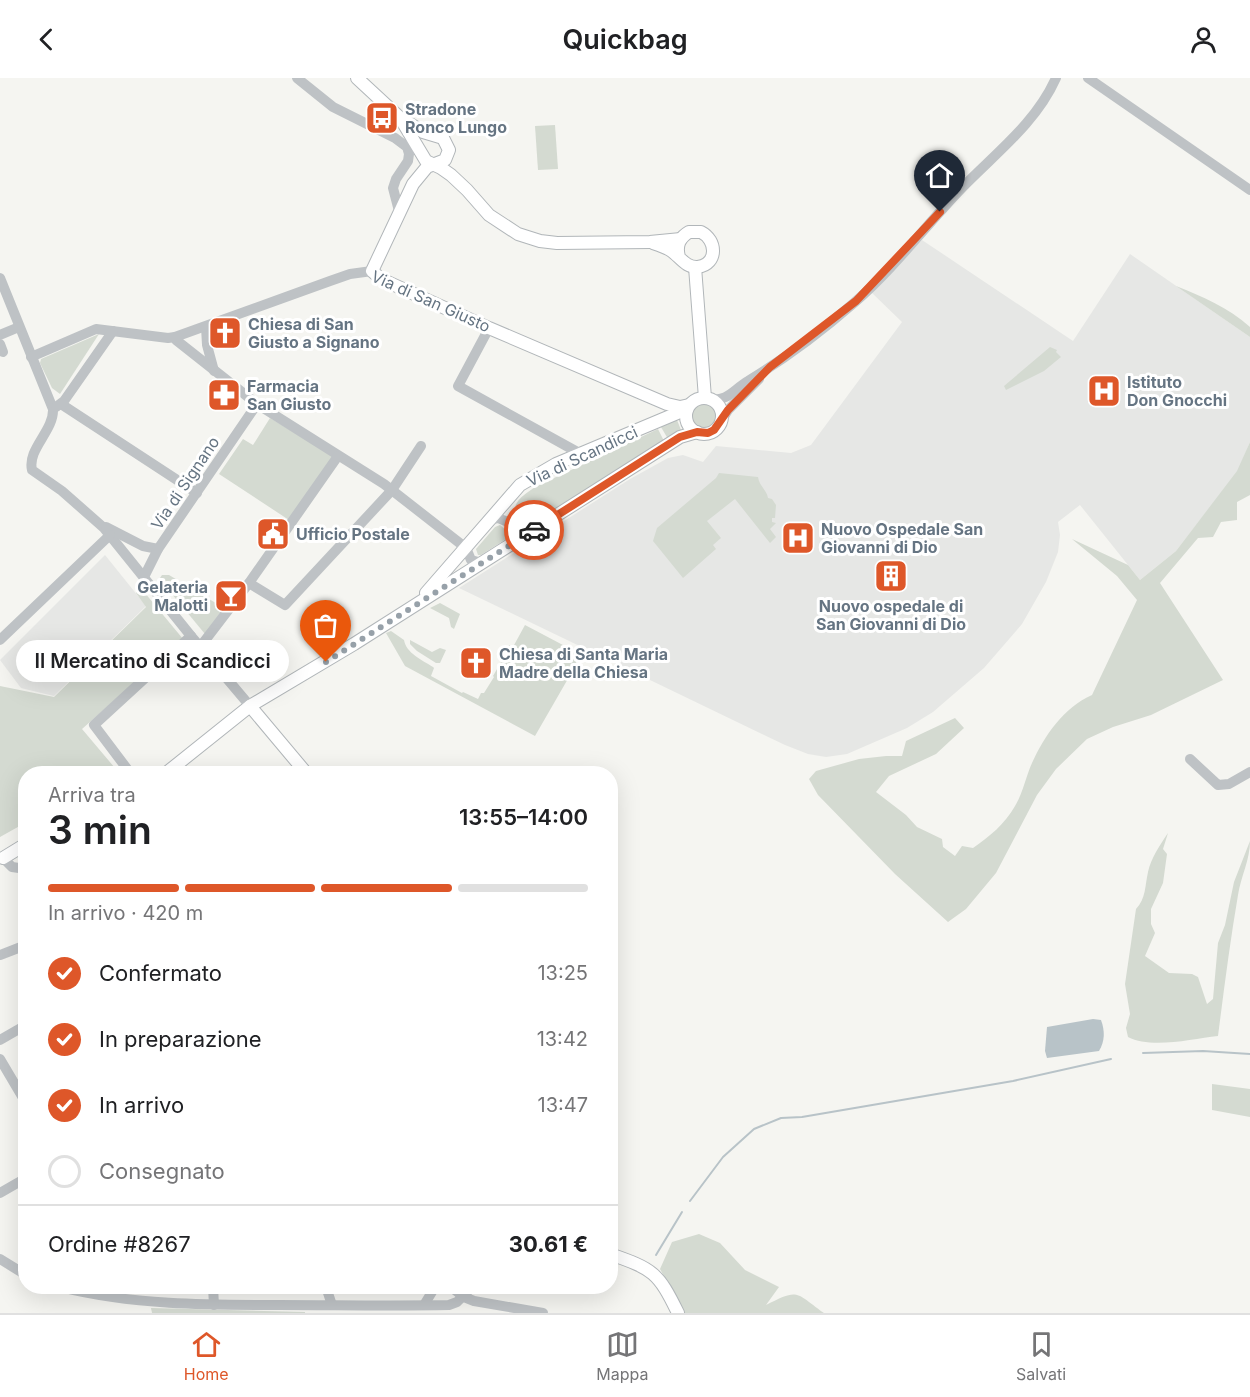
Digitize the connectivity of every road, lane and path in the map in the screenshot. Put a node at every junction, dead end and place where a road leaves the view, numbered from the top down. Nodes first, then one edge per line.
1 (357, 78) edge
2 (1056, 78) edge
3 (1088, 78) edge
4 (301, 79) edge
5 (399, 117) junction
6 (436, 135) junction
7 (449, 150) junction
8 (420, 151) junction
9 (434, 164) junction
10 (412, 184) junction
11 (467, 190) junction
12 (1250, 190) edge
13 (399, 211) junction
14 (681, 238) junction
15 (650, 242) junction
16 (679, 257) junction
17 (695, 267) junction
18 (372, 271) junction
19 (0, 278) edge
20 (19, 327) junction
21 (206, 327) junction
22 (489, 328) junction
23 (113, 330) junction
24 (0, 335) edge
25 (172, 337) junction
26 (31, 357) junction
27 (770, 367) junction
28 (214, 371) junction
29 (707, 398) junction
30 (257, 404) junction
31 (57, 406) junction
32 (688, 407) junction
33 (721, 421) junction
34 (697, 432) junction
35 (421, 446) dead end
36 (581, 454) junction
37 (338, 456) junction
38 (392, 490) junction
39 (197, 493) junction
40 (490, 520) junction
41 (99, 524) junction
42 (110, 535) junction
43 (512, 544) junction
44 (466, 548) junction
45 (158, 549) junction
46 (482, 563) junction
47 (135, 566) junction
48 (144, 577) junction
49 (249, 583) junction
50 (415, 605) junction
51 (191, 636) junction
52 (0, 640) edge
53 (200, 647) junction
54 (250, 706) junction
55 (182, 759) junction
56 (1190, 759) dead end
57 (125, 766) edge
58 (169, 766) edge
59 (174, 766) edge
60 (298, 766) edge
61 (1250, 772) edge
62 (18, 849) edge
63 (18, 854) edge
64 (1, 859) edge
65 (18, 868) edge
66 (18, 948) edge
67 (0, 955) edge
68 (18, 1030) edge
69 (0, 1040) edge
70 (0, 1059) edge
71 (18, 1089) edge
72 (18, 1183) edge
73 (0, 1193) edge
74 (618, 1257) edge
75 (0, 1259) edge
76 (18, 1268) edge
77 (99, 1294) edge
78 (213, 1294) edge
79 (328, 1294) edge
80 (431, 1294) edge
81 (460, 1294) edge
82 (466, 1294) edge
83 (464, 1297) junction
84 (214, 1305) junction
85 (332, 1305) junction
86 (424, 1305) junction
87 (543, 1313) edge
88 (678, 1313) edge

1 - 5 main road
2 - 27 street, Via di Scandicci
3 - 12 street
4 - 13 street
5 - 6 main road
5 - 8 main road
6 - 7 main road
6 - 8 main road
7 - 9 main road
7 - 11 main road
8 - 9 main road
8 - 10 main road
9 - 10 main road
9 - 11 main road
10 - 13 main road
11 - 15 main road
13 - 18 main road
14 - 15 main road
14 - 16 main road
14 - 17 main road
15 - 16 main road
16 - 17 main road
17 - 29 main road
18 - 21 street, Via di San Giusto
18 - 22 main road, Via di San Giusto
19 - 20 street
20 - 24 street
20 - 26 street
21 - 25 street, Via di San Giusto
21 - 28 street
22 - 32 main road, Via di San Giusto
22 - 36 street
23 - 25 street, Via di San Giusto
23 - 26 street, Via di San Giusto
23 - 31 street
25 - 28 street
26 - 31 street
27 - 29 street, Via di Scandicci
27 - 33 street, Via di Scandicci
28 - 30 street
29 - 32 main road, Via di Scandicci
29 - 33 main road
30 - 37 street
30 - 39 street, Via di Signano
31 - 39 street
31 - 41 street
32 - 34 main road
32 - 36 main road, Via di Scandicci
33 - 34 main road, Via di Scandicci
34 - 43 main road, Via di Scandicci
35 - 38 street
36 - 40 main road, Via di Scandicci
37 - 38 street
37 - 49 street
38 - 44 street
38 - 49 street
39 - 45 street, Via di Signano
40 - 43 street
40 - 44 main road, Via di Scandicci
41 - 42 street
41 - 45 street
42 - 47 street
42 - 52 street
43 - 46 main road, Via di Scandicci
44 - 46 street
44 - 50 main road, Via di Scandicci
45 - 47 street
45 - 48 street
46 - 50 main road, Via di Scandicci
47 - 48 street
48 - 51 street
49 - 53 street
50 - 54 main road, Via di Scandicci
51 - 53 street
51 - 57 street
53 - 54 street
54 - 55 main road, Via di Scandicci
54 - 60 main road
55 - 58 main road
55 - 59 main road
56 - 61 street
62 - 64 main road
63 - 64 main road
64 - 65 street
66 - 67 street
68 - 69 street
70 - 71 street
72 - 73 street
74 - 88 main road
75 - 76 street
77 - 84 street
78 - 84 street
79 - 85 street
80 - 86 street
81 - 83 street
82 - 83 street
83 - 86 street
83 - 87 street
84 - 85 street
85 - 86 street

